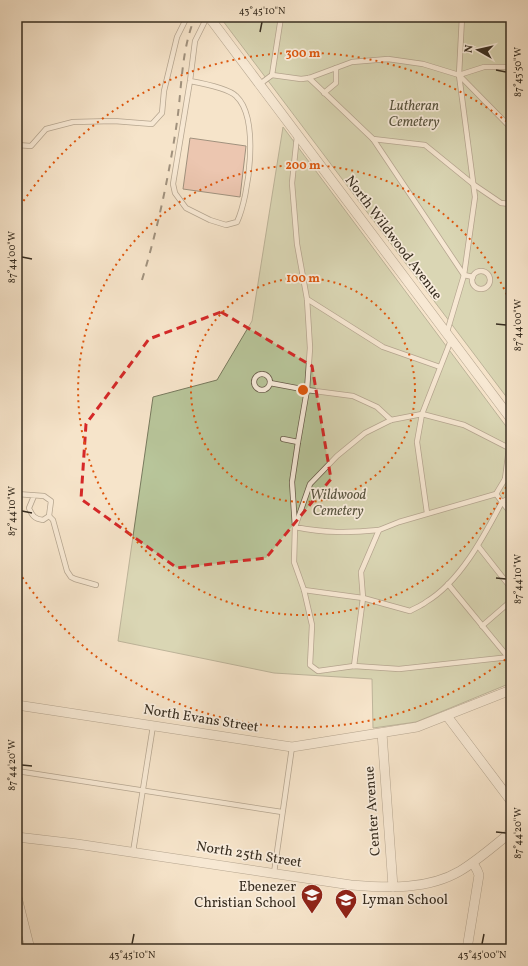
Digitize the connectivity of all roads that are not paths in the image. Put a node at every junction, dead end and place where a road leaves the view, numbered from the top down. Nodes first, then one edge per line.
1 (187, 17) edge
2 (208, 17) edge
3 (281, 17) edge
4 (462, 17) edge
5 (511, 67) edge
6 (336, 68) junction
7 (459, 75) junction
8 (272, 76) junction
9 (309, 78) junction
10 (190, 80) junction
11 (260, 84) junction
12 (324, 93) junction
13 (511, 128) edge
14 (298, 134) junction
15 (373, 139) junction
16 (17, 144) edge
17 (473, 184) junction
18 (511, 204) edge
19 (464, 275) junction
20 (473, 277) dead end
21 (307, 299) junction
22 (449, 335) junction
23 (440, 367) junction
24 (270, 383) dead end
25 (307, 390) junction
26 (422, 414) junction
27 (511, 419) edge
28 (391, 420) junction
29 (283, 440) dead end
30 (298, 442) junction
31 (510, 447) edge
32 (505, 479) junction
33 (511, 480) edge
34 (17, 494) edge
35 (496, 494) junction
36 (34, 496) junction
37 (511, 497) edge
38 (502, 502) junction
39 (427, 513) junction
40 (511, 513) edge
41 (49, 516) junction
42 (295, 527) junction
43 (379, 530) junction
44 (478, 546) junction
45 (448, 584) junction
46 (96, 585) dead end
47 (511, 588) edge
48 (304, 590) junction
49 (364, 598) junction
50 (511, 601) edge
51 (482, 626) junction
52 (509, 657) edge
53 (354, 666) junction
54 (511, 690) edge
55 (17, 705) edge
56 (447, 716) junction
57 (153, 725) junction
58 (382, 733) junction
59 (292, 746) junction
60 (17, 771) edge
61 (143, 790) junction
62 (511, 800) edge
63 (282, 812) junction
64 (511, 832) edge
65 (17, 837) edge
66 (133, 852) junction
67 (473, 863) junction
68 (274, 873) junction
69 (393, 887) junction
70 (17, 897) edge
71 (30, 949) edge
72 (467, 949) edge

1 - 16 lane
2 - 10 lane
2 - 11 street, North Wildwood Avenue
3 - 8 lane
4 - 7 lane
5 - 7 lane
6 - 7 lane
6 - 9 lane
6 - 12 lane
7 - 13 lane
7 - 17 lane
8 - 9 lane
8 - 11 lane
9 - 12 lane
10 - 10 lane
11 - 14 street, North Wildwood Avenue
12 - 15 lane
14 - 21 lane
14 - 22 street, North Wildwood Avenue
15 - 17 lane
15 - 19 lane
17 - 18 lane
17 - 19 lane
19 - 20 lane
19 - 22 lane
21 - 23 lane
21 - 25 lane
22 - 23 lane
22 - 27 street, North Wildwood Avenue
23 - 26 lane
24 - 25 lane
25 - 28 lane
25 - 30 lane
26 - 28 lane
26 - 31 lane
26 - 39 lane
28 - 42 lane
29 - 30 lane
30 - 42 lane
31 - 32 lane
32 - 33 lane
32 - 35 lane
34 - 36 lane
35 - 38 lane
35 - 39 lane
36 - 41 lane
36 - 41 lane
37 - 38 lane
38 - 40 lane
38 - 44 lane
39 - 43 lane
41 - 46 lane
42 - 43 lane
42 - 48 lane
43 - 49 lane
44 - 45 lane
44 - 47 lane
45 - 49 lane
45 - 51 lane
48 - 49 lane
48 - 53 lane
49 - 53 lane
50 - 51 lane
51 - 52 lane
52 - 53 lane
54 - 56 street, North Evans Street
55 - 57 street, North Evans Street
56 - 58 street, North Evans Street
56 - 62 street
57 - 59 street, North Evans Street
57 - 61 lane
58 - 59 street, North Evans Street
58 - 69 street, Center Avenue
59 - 63 lane
60 - 61 lane
61 - 63 lane
61 - 66 lane
63 - 68 lane
64 - 67 street, North 25th Street
65 - 66 street, North 25th Street
66 - 68 street, North 25th Street
67 - 69 street, North 25th Street
67 - 72 street
68 - 69 street, North 25th Street
70 - 71 street

